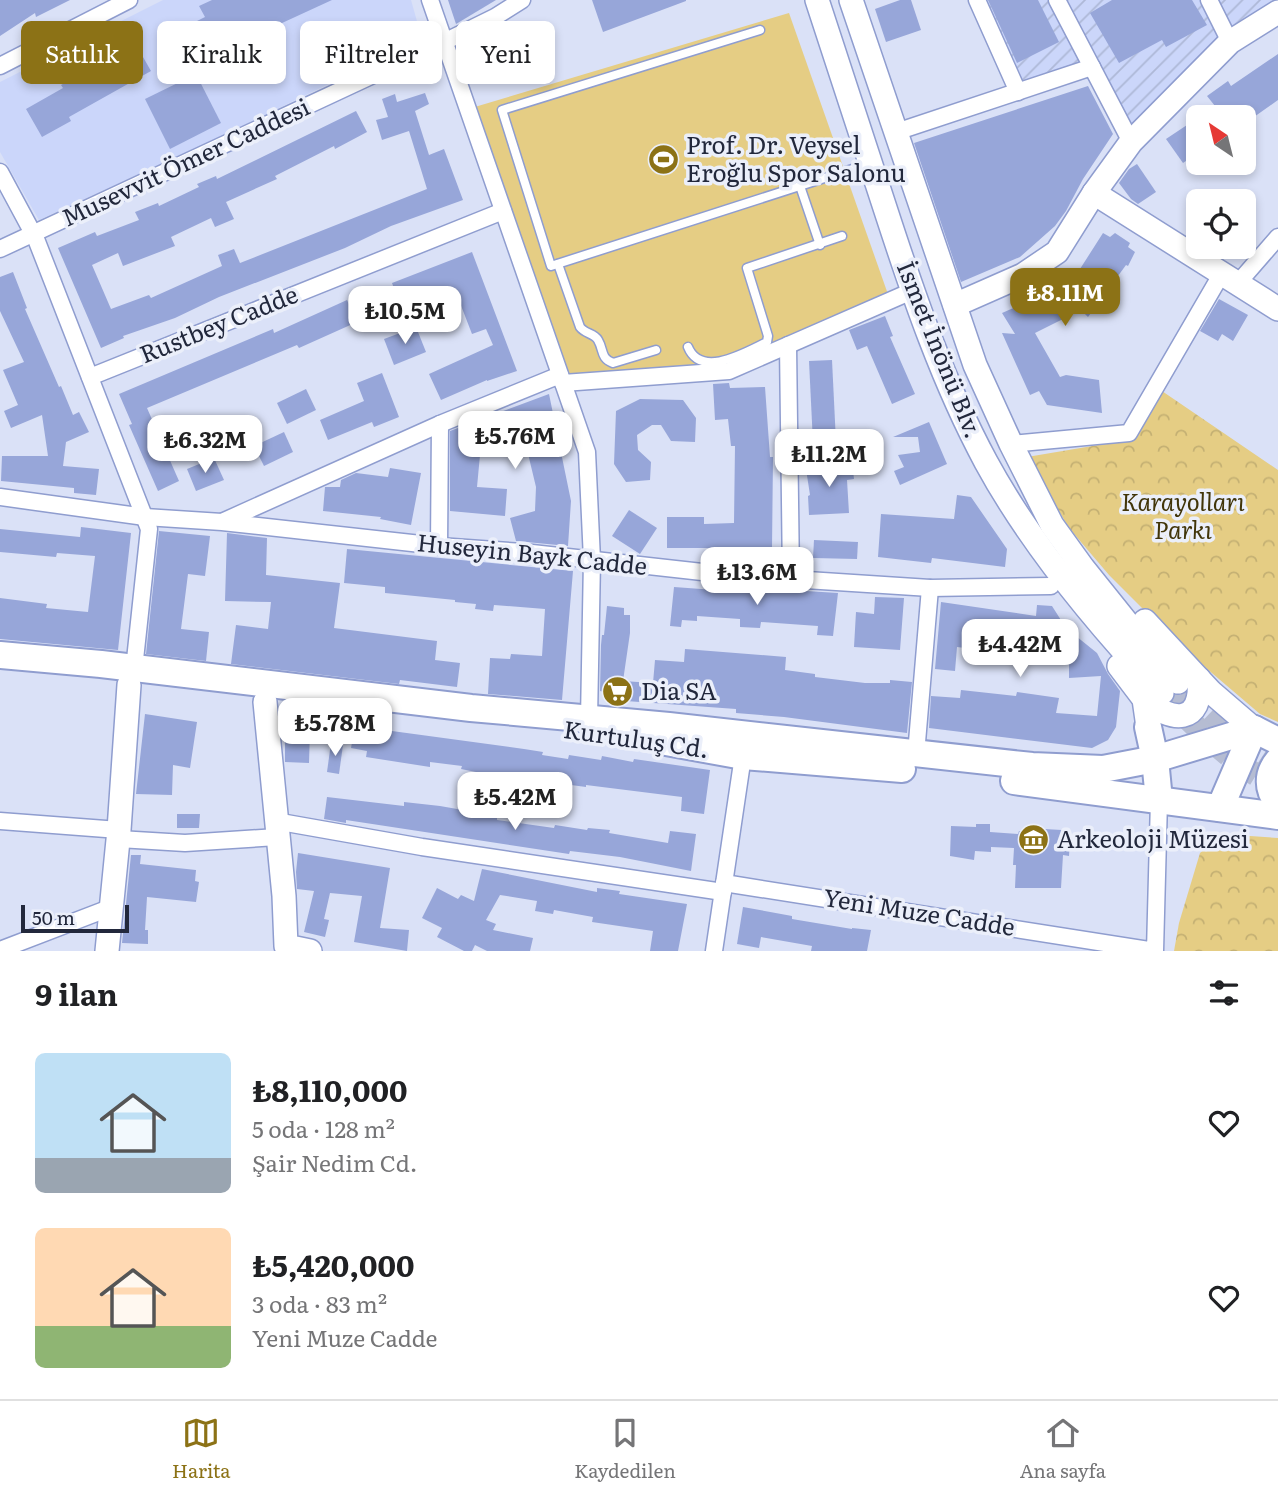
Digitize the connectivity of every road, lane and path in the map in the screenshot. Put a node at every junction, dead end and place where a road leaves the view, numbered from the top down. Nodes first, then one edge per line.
1 (129, 0) edge
2 (430, 0) edge
3 (522, 0) edge
4 (817, 0) edge
5 (851, 0) edge
6 (977, 0) edge
7 (1057, 0) edge
8 (1209, 0) edge
9 (1278, 12) edge
10 (760, 30) dead end
11 (444, 42) junction
12 (1230, 42) junction
13 (0, 66) edge
14 (1092, 67) junction
15 (1017, 92) junction
16 (896, 132) junction
17 (1131, 142) junction
18 (870, 163) junction
19 (0, 172) edge
20 (800, 186) junction
21 (1094, 193) junction
22 (503, 211) junction
23 (33, 234) junction
24 (842, 236) dead end
25 (1278, 237) edge
26 (820, 244) junction
27 (0, 249) edge
28 (558, 264) junction
29 (1230, 278) junction
30 (912, 291) junction
31 (955, 305) junction
32 (1278, 309) edge
33 (789, 345) junction
34 (688, 346) dead end
35 (656, 350) dead end
36 (944, 375) junction
37 (90, 377) junction
38 (561, 379) junction
39 (440, 424) junction
40 (1011, 444) junction
41 (0, 497) edge
42 (145, 517) junction
43 (222, 522) junction
44 (439, 546) junction
45 (592, 560) junction
46 (791, 579) junction
47 (1051, 586) junction
48 (930, 587) junction
49 (0, 655) edge
50 (0, 670) edge
51 (132, 677) junction
52 (1171, 688) junction
53 (265, 702) junction
54 (589, 719) junction
55 (1148, 727) junction
56 (1254, 729) junction
57 (1278, 741) edge
58 (916, 754) junction
59 (743, 756) junction
60 (1156, 759) junction
61 (1278, 761) edge
62 (1103, 769) junction
63 (1159, 800) junction
64 (1220, 808) junction
65 (1276, 811) edge
66 (0, 821) edge
67 (276, 830) junction
68 (119, 834) junction
69 (723, 887) junction
70 (112, 907) junction
71 (285, 948) edge
72 (0, 950) edge
73 (107, 951) edge
74 (310, 951) edge
75 (714, 951) edge
76 (1156, 951) edge

1 - 13 street
2 - 11 street
3 - 11 street, Musevvit Ömer Caddesi
4 - 18 main road, İsmet İnönü Blv.
5 - 16 main road, İsmet İnönü Blv.
6 - 15 street
7 - 14 street
8 - 12 street
9 - 12 main road
10 - 28 lane
11 - 22 street
11 - 23 street, Musevvit Ömer Caddesi
12 - 17 main road
14 - 15 street
14 - 17 street
15 - 16 street
16 - 31 main road, İsmet İnönü Blv.
17 - 21 main road
18 - 20 lane
18 - 30 main road, İsmet İnönü Blv.
19 - 23 street
20 - 26 lane
20 - 28 lane
21 - 29 main road
21 - 31 main road
22 - 37 street, Rustbey Cadde
22 - 38 street
23 - 27 street, Musevvit Ömer Caddesi
23 - 37 street
24 - 26 lane
25 - 29 street
26 - 34 lane
28 - 35 lane
29 - 32 main road
29 - 40 street
30 - 33 street
30 - 36 main road, İsmet İnönü Blv.
31 - 40 main road, İsmet İnönü Blv.
33 - 38 street
33 - 46 street
36 - 47 main road
36 - 52 main road, İsmet İnönü Blv.
37 - 42 street
38 - 39 street
38 - 45 street
39 - 43 street
39 - 44 street
40 - 52 main road, İsmet İnönü Blv.
41 - 42 street, Huseyin Bayk Cadde
42 - 43 street, Huseyin Bayk Cadde
42 - 51 street
43 - 44 street, Huseyin Bayk Cadde
44 - 45 street, Huseyin Bayk Cadde
45 - 46 street, Huseyin Bayk Cadde
45 - 54 street
46 - 48 street, Huseyin Bayk Cadde
47 - 48 street, Huseyin Bayk Cadde
47 - 52 main road
48 - 58 street
49 - 51 main road, Kurtuluş Cd.
50 - 51 main road, Kurtuluş Cd.
51 - 53 main road, Kurtuluş Cd.
51 - 54 main road, Kurtuluş Cd.
51 - 68 main road
52 - 55 main road
52 - 56 main road
53 - 59 main road, Kurtuluş Cd.
53 - 67 main road
54 - 58 main road, Kurtuluş Cd.
55 - 60 main road
55 - 62 main road
56 - 57 main road
56 - 60 main road, Kurtuluş Cd.
56 - 64 main road
58 - 62 main road, Kurtuluş Cd.
59 - 63 main road, Kurtuluş Cd.
59 - 69 street
60 - 62 main road, Kurtuluş Cd.
60 - 63 main road
61 - 65 main road
63 - 64 main road, Kurtuluş Cd.
63 - 76 street
64 - 65 main road, Kurtuluş Cd.
66 - 68 street, Yeni Muze Cadde
67 - 68 street, Yeni Muze Cadde
67 - 69 street, Yeni Muze Cadde
67 - 71 main road
68 - 70 main road
69 - 75 street
69 - 76 street, Yeni Muze Cadde
70 - 72 street
70 - 73 main road
71 - 74 main road

